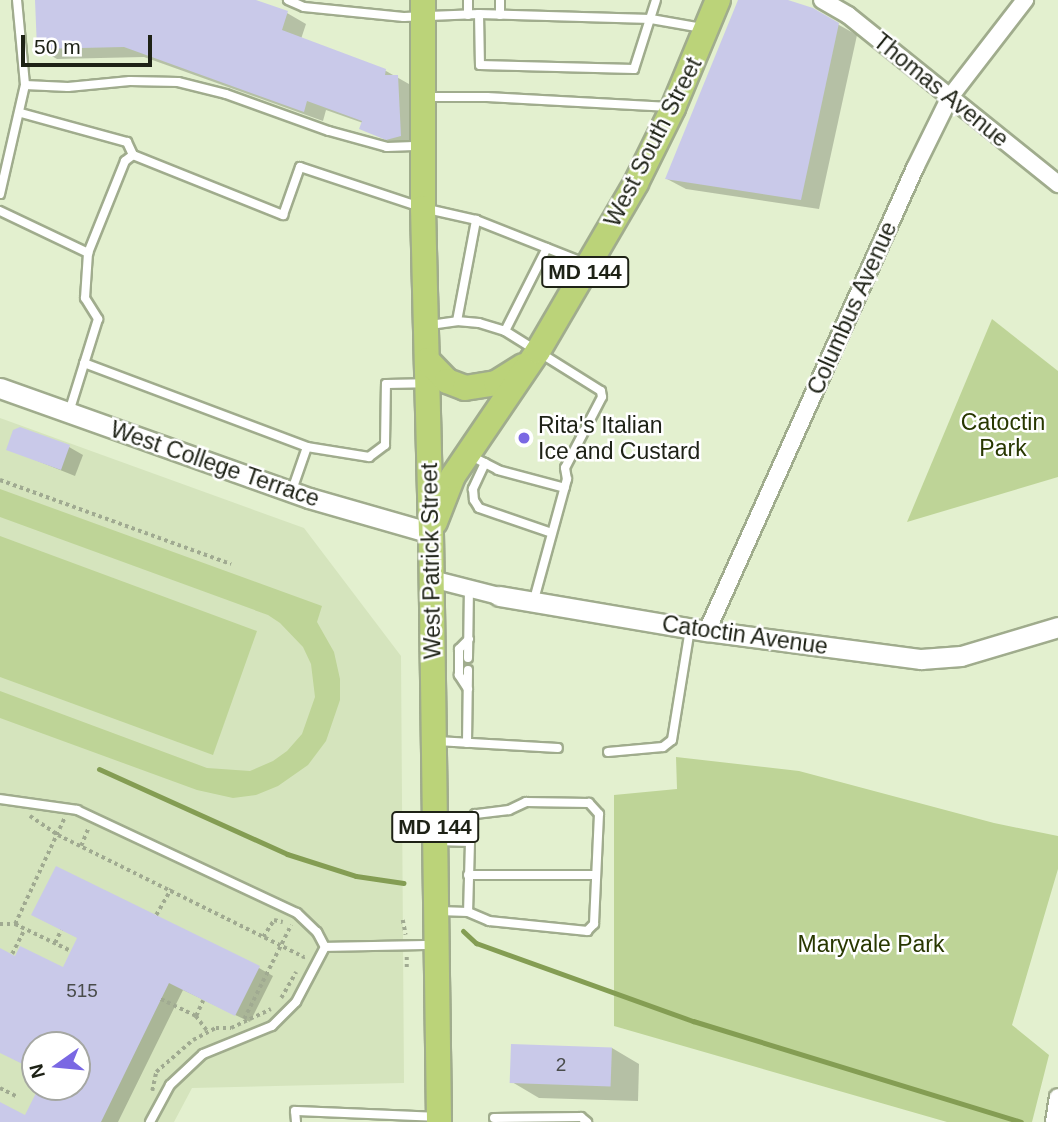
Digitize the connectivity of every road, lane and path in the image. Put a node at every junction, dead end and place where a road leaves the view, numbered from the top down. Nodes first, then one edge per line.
1 (17, 0) edge
2 (288, 0) edge
3 (468, 0) edge
4 (500, 0) edge
5 (656, 0) edge
6 (719, 0) edge
7 (822, 0) edge
8 (1025, 0) edge
9 (423, 8) edge
10 (479, 14) junction
11 (468, 15) junction
12 (500, 15) junction
13 (651, 19) junction
14 (708, 29) junction
15 (25, 85) junction
16 (423, 97) junction
17 (950, 97) junction
18 (673, 108) junction
19 (20, 113) junction
20 (424, 146) junction
21 (133, 155) junction
22 (1058, 184) edge
23 (0, 194) edge
24 (423, 208) junction
25 (0, 211) edge
26 (475, 220) junction
27 (547, 248) junction
28 (88, 253) junction
29 (589, 265) junction
30 (457, 321) junction
31 (427, 326) junction
32 (505, 331) junction
33 (534, 356) junction
34 (84, 363) junction
35 (428, 371) junction
36 (0, 388) edge
37 (69, 412) junction
38 (307, 447) junction
39 (476, 458) junction
40 (0, 480) edge
41 (565, 488) junction
42 (291, 492) junction
43 (431, 533) junction
44 (552, 533) junction
45 (231, 564) dead end
46 (432, 579) junction
47 (470, 589) junction
48 (499, 596) joint
49 (533, 602) junction
50 (1058, 627) edge
51 (699, 630) junction
52 (469, 639) junction
53 (468, 658) dead end
54 (468, 670) dead end
55 (468, 689) junction
56 (434, 741) junction
57 (467, 743) junction
58 (558, 748) dead end
59 (608, 752) dead end
60 (0, 799) edge
61 (27, 813) dead end
62 (64, 817) dead end
63 (58, 835) junction
64 (435, 841) junction
65 (470, 842) junction
66 (468, 875) junction
67 (596, 875) junction
68 (171, 889) junction
69 (436, 911) junction
70 (468, 912) junction
71 (156, 915) dead end
72 (0, 924) edge
73 (15, 924) junction
74 (291, 925) junction
75 (25, 929) junction
76 (61, 930) dead end
77 (303, 931) dead end
78 (264, 937) junction
79 (55, 943) junction
80 (281, 945) junction
81 (436, 945) junction
82 (325, 947) junction
83 (71, 951) dead end
84 (12, 954) dead end
85 (161, 999) dead end
86 (203, 1000) dead end
87 (196, 1016) junction
88 (244, 1021) junction
89 (208, 1031) junction
90 (0, 1088) edge
91 (18, 1097) dead end
92 (1058, 1097) edge
93 (151, 1102) dead end
94 (494, 1118) dead end
95 (439, 1120) edge
96 (149, 1122) edge
97 (296, 1122) edge
98 (587, 1122) edge
99 (1054, 1122) edge

1 - 15 lane
2 - 9 lane
3 - 11 lane
4 - 12 lane
5 - 13 lane
6 - 14 main road, West South Street / MD 144
7 - 17 street, Thomas Avenue
8 - 17 street, Columbus Avenue
9 - 11 lane
9 - 16 main road, West Patrick Street / MD 144
10 - 11 lane
10 - 12 lane
10 - 13 lane
12 - 13 lane
13 - 14 lane
14 - 18 main road, West South Street / MD 144
15 - 19 lane
15 - 20 lane
16 - 18 lane
16 - 20 main road, West Patrick Street / MD 144
17 - 22 street, Thomas Avenue
17 - 51 street, Columbus Avenue
18 - 29 main road, West South Street / MD 144
19 - 21 lane
19 - 23 lane
20 - 24 main road, West Patrick Street / MD 144
21 - 24 lane
21 - 28 lane
24 - 26 lane
24 - 31 main road, West Patrick Street / MD 144
25 - 28 lane
26 - 27 lane
26 - 30 lane
27 - 29 lane
27 - 32 lane
28 - 34 lane
29 - 33 main road, West South Street / MD 144
30 - 31 lane
30 - 32 lane
31 - 35 main road, West Patrick Street / MD 144
32 - 33 lane
33 - 35 main road
33 - 39 main road, West South Street / MD 144
33 - 41 lane
34 - 37 lane
34 - 38 lane
35 - 38 lane
35 - 43 main road, West Patrick Street / MD 144
36 - 37 street, West College Terrace
37 - 42 street, West College Terrace
38 - 42 lane
39 - 41 lane
39 - 43 main road, West South Street / MD 144
39 - 44 lane
40 - 45 path
41 - 44 lane
42 - 43 street, West College Terrace
43 - 46 main road, West Patrick Street / MD 144
44 - 49 lane
46 - 47 street, Catoctin Avenue
46 - 56 main road, West Patrick Street / MD 144
47 - 48 street, Catoctin Avenue
47 - 52 lane
48 - 49 street, Catoctin Avenue
49 - 51 street, Catoctin Avenue
50 - 51 street, Catoctin Avenue
51 - 59 lane
52 - 53 lane
52 - 55 lane
54 - 55 lane
55 - 57 lane
56 - 57 lane
56 - 64 main road, West Patrick Street / MD 144
57 - 58 lane
60 - 82 lane
61 - 63 path
62 - 63 path
63 - 68 path
63 - 73 path
64 - 65 lane
64 - 69 main road, West Patrick Street / MD 144
65 - 66 lane
65 - 67 lane
66 - 67 lane
66 - 70 lane
67 - 70 lane
68 - 71 path
68 - 78 path
69 - 70 lane
69 - 81 main road, West Patrick Street / MD 144
72 - 73 path
73 - 75 path
74 - 77 path
74 - 78 path
74 - 80 path
75 - 79 path
75 - 84 path
76 - 79 path
78 - 80 path
79 - 83 path
80 - 88 path
80 - 88 path
81 - 82 lane
81 - 95 main road, West Patrick Street / MD 144
82 - 96 lane
85 - 87 path
86 - 87 path
87 - 89 path
88 - 89 path
89 - 93 path
90 - 91 path
92 - 99 street
94 - 98 lane
95 - 97 lane

